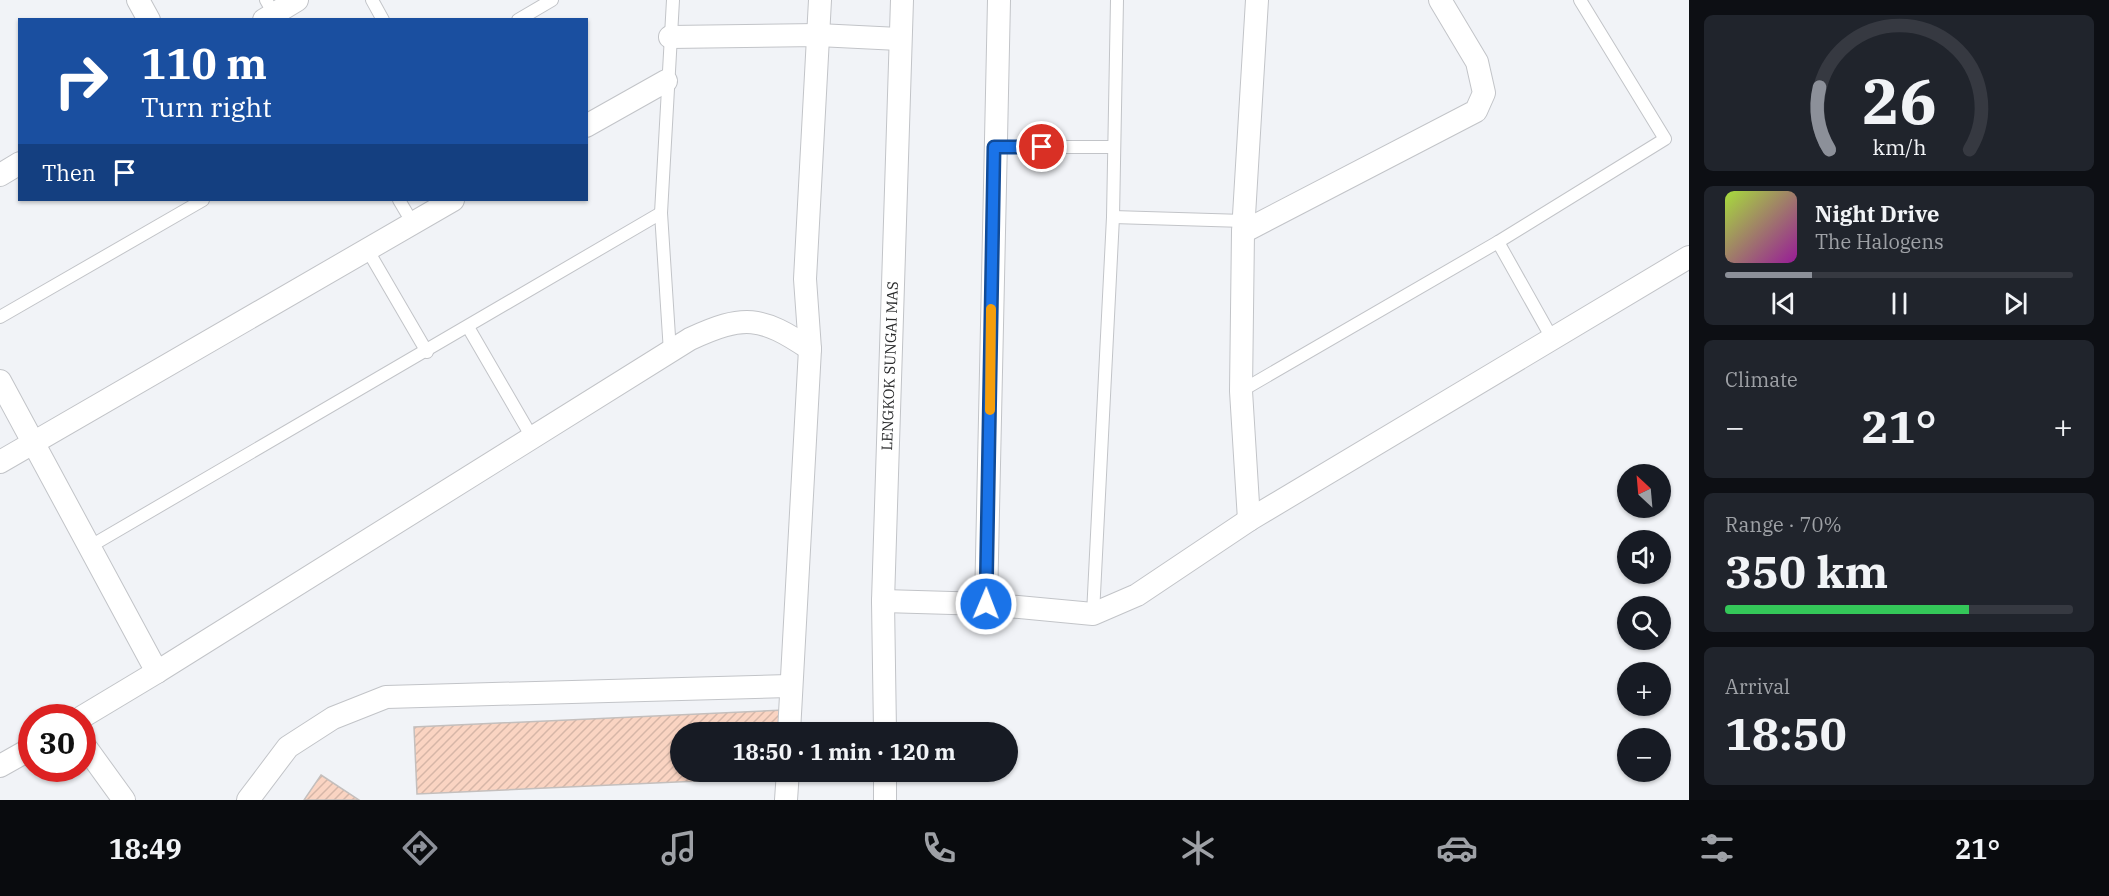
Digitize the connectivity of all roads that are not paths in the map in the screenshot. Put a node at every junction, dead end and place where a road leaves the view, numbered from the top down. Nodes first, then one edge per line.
1 (138, 0) edge
2 (297, 0) edge
3 (372, 0) edge
4 (552, 0) edge
5 (673, 0) edge
6 (820, 0) edge
7 (902, 0) edge
8 (999, 0) edge
9 (1117, 0) edge
10 (1257, 0) edge
11 (1440, 0) edge
12 (1580, 0) edge
13 (268, 11) edge
14 (148, 18) edge
15 (382, 18) edge
16 (521, 18) edge
17 (819, 35) junction
18 (670, 37) junction
19 (899, 39) junction
20 (666, 81) junction
21 (588, 125) edge
22 (994, 147) junction
23 (1113, 147) junction
24 (18, 164) edge
25 (0, 175) edge
26 (201, 201) edge
27 (400, 201) edge
28 (451, 201) edge
29 (661, 213) junction
30 (1113, 217) junction
31 (412, 222) junction
32 (1243, 227) junction
33 (1498, 242) junction
34 (367, 249) junction
35 (1689, 257) edge
36 (0, 317) edge
37 (468, 327) junction
38 (1553, 340) junction
39 (810, 349) junction
40 (427, 352) junction
41 (670, 352) junction
42 (0, 381) edge
43 (1241, 391) junction
44 (533, 439) junction
45 (33, 442) junction
46 (0, 462) edge
47 (1249, 520) junction
48 (89, 547) junction
49 (883, 601) junction
50 (986, 604) junction
51 (1093, 614) junction
52 (157, 672) junction
53 (789, 686) junction
54 (96, 709) edge
55 (789, 722) edge
56 (885, 722) edge
57 (18, 756) edge
58 (96, 761) edge
59 (0, 766) edge
60 (787, 782) edge
61 (885, 782) edge
62 (124, 800) edge
63 (248, 800) edge
64 (786, 800) edge
65 (885, 800) edge

1 - 14 street
2 - 13 street
3 - 15 lane
4 - 16 lane
5 - 18 lane
6 - 17 street
7 - 19 street, LENGKOK SUNGAI MAS
8 - 22 street
9 - 23 lane
10 - 32 street
11 - 32 street
12 - 33 lane
17 - 18 street
17 - 19 street
17 - 39 street
18 - 20 lane
19 - 49 street, LENGKOK SUNGAI MAS
20 - 21 street
20 - 29 lane
22 - 23 lane
22 - 50 street
23 - 30 lane
24 - 25 street
26 - 36 lane
27 - 31 lane
28 - 31 street
29 - 37 lane
29 - 41 lane
30 - 32 lane
30 - 51 lane
31 - 34 street
32 - 43 street
33 - 38 lane
33 - 43 lane
34 - 40 lane
34 - 45 street
35 - 38 street
37 - 40 lane
37 - 44 lane
38 - 47 street
39 - 41 street
39 - 53 street
40 - 48 lane
41 - 44 street
42 - 45 street
43 - 47 street
44 - 52 street
45 - 46 street
45 - 48 street
47 - 51 street
48 - 52 street
49 - 50 street
49 - 56 street, LENGKOK SUNGAI MAS
50 - 51 street
52 - 54 street
53 - 55 street
53 - 63 street
57 - 59 street
58 - 62 street
60 - 64 street
61 - 65 street

